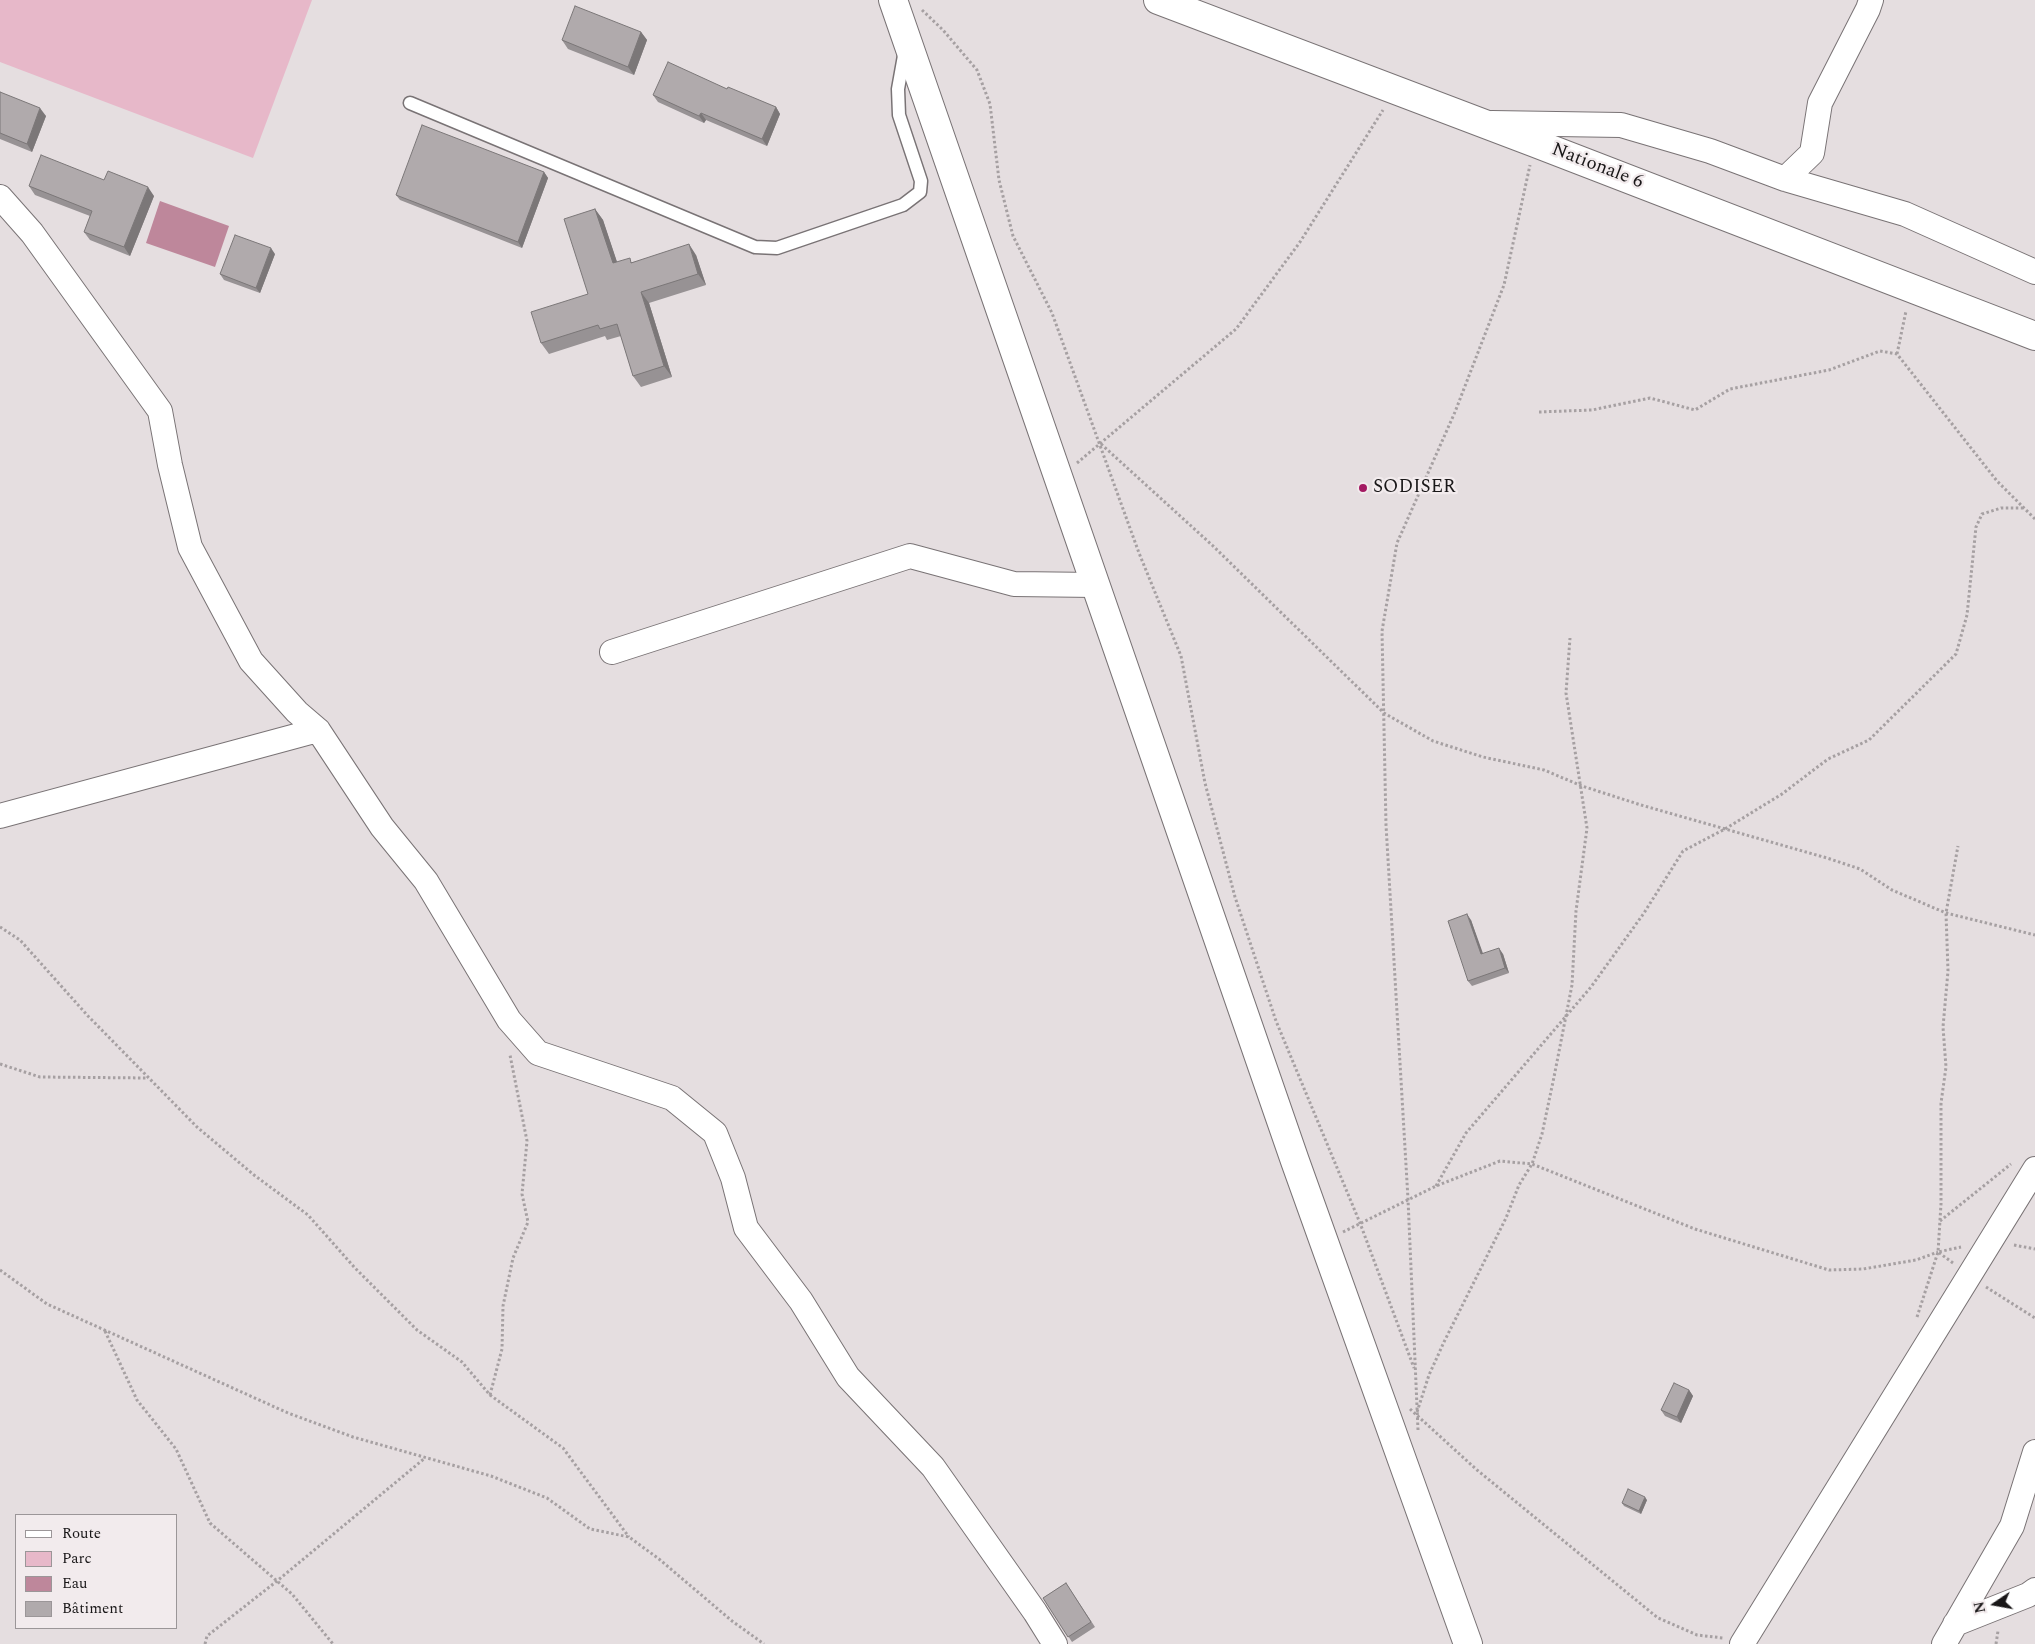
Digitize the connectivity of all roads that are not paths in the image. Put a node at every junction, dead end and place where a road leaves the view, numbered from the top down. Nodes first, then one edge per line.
1 (1158, 0) edge
2 (1871, 0) edge
3 (905, 3) edge
4 (906, 38) junction
5 (410, 103) dead end
6 (1482, 123) junction
7 (1785, 179) junction
8 (0, 197) edge
9 (2035, 272) edge
10 (2035, 336) edge
11 (1096, 585) junction
12 (612, 652) dead end
13 (318, 730) junction
14 (0, 816) edge
15 (2035, 1169) edge
16 (2035, 1452) edge
17 (2035, 1590) edge
18 (1955, 1624) junction
19 (1743, 1642) edge
20 (1055, 1644) edge
21 (1468, 1644) edge
22 (1944, 1644) edge

1 - 6 main road, Nationale 6
2 - 7 street
3 - 4 main road
4 - 5 lane
4 - 11 main road
6 - 7 street
6 - 10 main road, Nationale 6
7 - 9 street
8 - 13 street
11 - 12 street
11 - 21 main road
13 - 14 street
13 - 20 street
15 - 19 street
16 - 18 street
17 - 18 street
18 - 22 street

